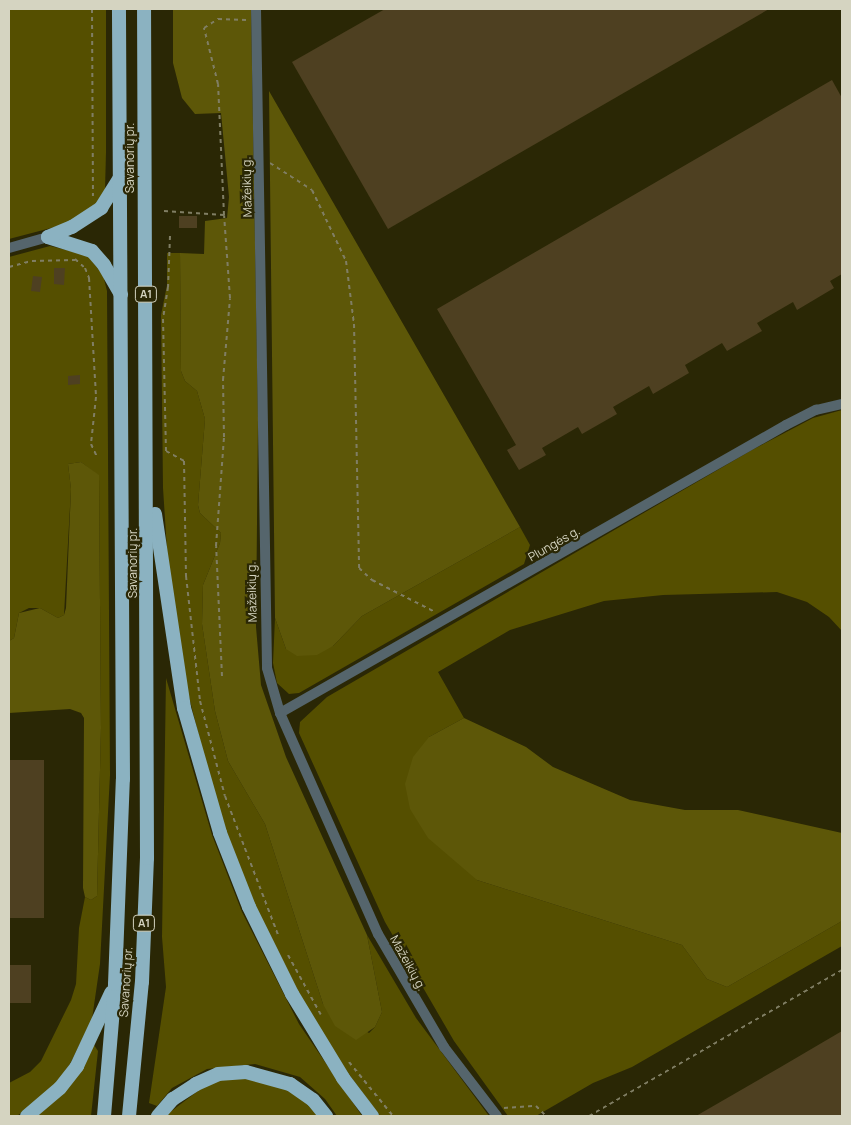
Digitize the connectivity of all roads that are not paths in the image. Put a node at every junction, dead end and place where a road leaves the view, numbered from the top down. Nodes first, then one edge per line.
1 (119, 9) edge
2 (144, 9) edge
3 (256, 9) edge
4 (120, 177) junction
5 (48, 238) junction
6 (9, 248) edge
7 (121, 295) junction
8 (842, 404) edge
9 (147, 456) junction
10 (280, 713) junction
11 (115, 984) junction
12 (494, 1112) edge
13 (27, 1116) edge
14 (104, 1116) edge
15 (129, 1116) edge
16 (158, 1116) edge
17 (326, 1116) edge
18 (372, 1116) edge

1 - 4 highway, Savanorių pr. / A1
2 - 9 highway, Savanorių pr. / A1
3 - 10 street, Mažeikių g.
4 - 5 highway
4 - 7 highway, Savanorių pr. / A1
5 - 6 street
5 - 7 highway
7 - 11 highway, Savanorių pr. / A1
8 - 10 street, Plungės g.
9 - 15 highway, Savanorių pr. / A1
9 - 18 highway
10 - 12 street, Mažeikių g.
11 - 13 highway
11 - 14 highway, Savanorių pr. / A1
16 - 17 highway

